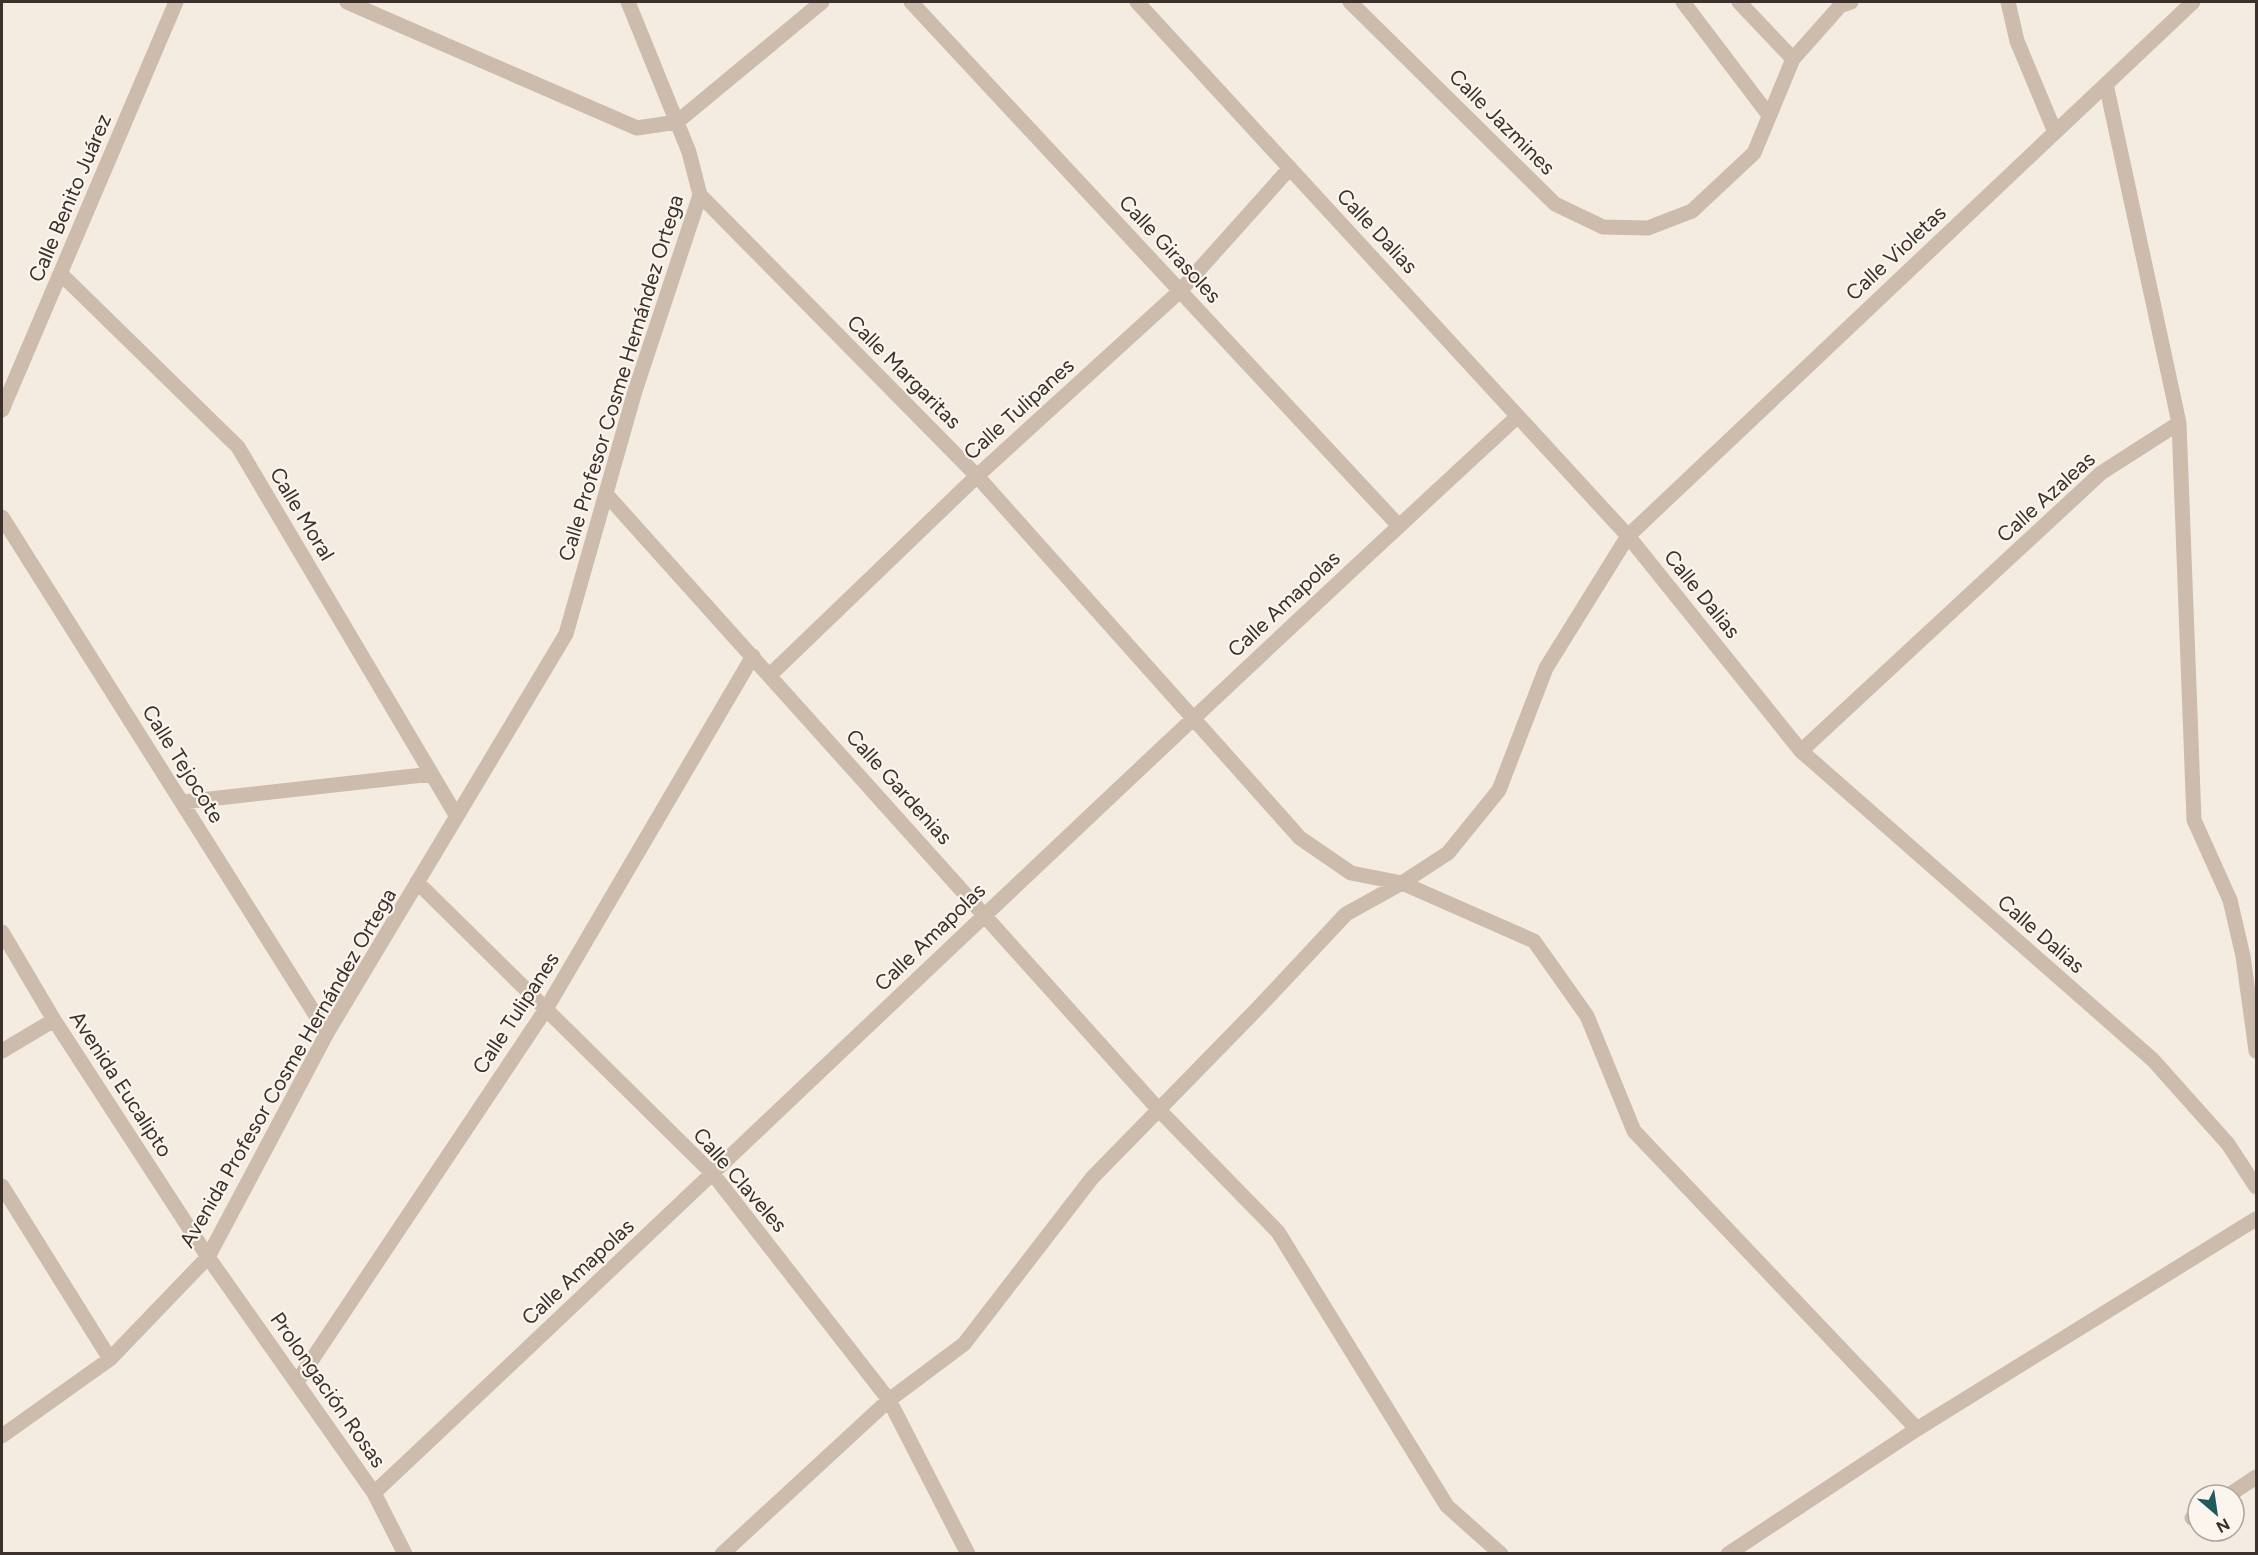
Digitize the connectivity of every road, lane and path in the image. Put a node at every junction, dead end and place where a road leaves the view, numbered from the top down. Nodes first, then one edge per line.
1 (175, 2) edge
2 (347, 2) edge
3 (628, 2) edge
4 (822, 2) edge
5 (910, 2) edge
6 (1137, 2) edge
7 (1350, 2) edge
8 (1683, 2) edge
9 (1739, 2) edge
10 (1851, 2) edge
11 (2008, 2) edge
12 (2193, 2) edge
13 (1793, 59) junction
14 (2106, 84) junction
15 (1768, 114) junction
16 (677, 122) junction
17 (2055, 132) junction
18 (1290, 168) junction
19 (699, 195) junction
20 (61, 274) junction
21 (1180, 291) junction
22 (2, 410) edge
23 (1518, 416) junction
24 (2180, 423) junction
25 (976, 476) junction
26 (606, 494) junction
27 (2, 518) edge
28 (1399, 526) junction
29 (1628, 536) junction
30 (566, 634) joint
31 (753, 656) junction
32 (771, 675) junction
33 (1192, 718) junction
34 (1802, 751) junction
35 (432, 774) junction
36 (183, 802) junction
37 (456, 815) junction
38 (417, 882) junction
39 (1402, 883) junction
40 (985, 913) junction
41 (2, 932) edge
42 (546, 1009) junction
43 (54, 1020) junction
44 (327, 1034) junction
45 (2, 1051) edge
46 (2256, 1051) edge
47 (1159, 1110) junction
48 (713, 1174) junction
49 (2254, 1176) edge
50 (2, 1186) edge
51 (2256, 1219) edge
52 (208, 1257) junction
53 (110, 1359) junction
54 (297, 1382) junction
55 (889, 1400) junction
56 (1917, 1429) junction
57 (2, 1436) edge
58 (374, 1492) junction
59 (405, 1554) edge
60 (722, 1554) edge
61 (968, 1554) edge
62 (1501, 1554) edge
63 (1728, 1554) edge

1 - 20 street, Calle Benito Juárez
2 - 16 street
3 - 16 street, Calle Profesor Cosme Hernández Ortega
4 - 16 street
5 - 21 street, Calle Girasoles
6 - 18 street, Calle Dalias
7 - 15 street, Calle Jazmines
8 - 15 street
9 - 13 street
10 - 13 street
11 - 17 street
12 - 14 street, Calle Violetas
13 - 15 street
14 - 17 street, Calle Violetas
14 - 24 street
16 - 19 street, Calle Profesor Cosme Hernández Ortega
17 - 29 street, Calle Violetas
18 - 21 street, Calle Tulipanes
18 - 23 street, Calle Dalias
19 - 25 street, Calle Margaritas
19 - 26 street, Calle Profesor Cosme Hernández Ortega
20 - 22 street, Calle Benito Juárez
20 - 35 street, Calle Moral
21 - 25 street, Calle Tulipanes
21 - 28 street, Calle Girasoles
23 - 28 street, Calle Amapolas
23 - 29 street, Calle Dalias
24 - 34 street, Calle Azaleas
24 - 46 street
25 - 32 street, Calle Tulipanes
25 - 33 street, Calle Margaritas
26 - 30 street, Calle Profesor Cosme Hernández Ortega
26 - 31 street, Calle Gardenias
27 - 36 street, Calle Tejocote
28 - 33 street, Calle Amapolas
29 - 34 street, Calle Dalias
29 - 39 street, Calle Violetas
30 - 37 street, Avenida Profesor Cosme Hernández Ortega
31 - 32 street, Calle Gardenias
31 - 42 street, Calle Tulipanes
32 - 40 street, Calle Gardenias
33 - 39 street, Calle Margaritas
33 - 40 street, Calle Amapolas
34 - 49 street, Calle Dalias
35 - 36 street
35 - 37 street, Calle Moral
36 - 44 street, Calle Tejocote
37 - 38 street, Avenida Profesor Cosme Hernández Ortega
38 - 42 street, Calle Claveles
38 - 44 street, Avenida Profesor Cosme Hernández Ortega
39 - 47 street, Calle Violetas
39 - 56 street, Calle Margaritas
40 - 47 street, Calle Gardenias
40 - 48 street, Calle Amapolas
41 - 43 street, Avenida Eucalipto
42 - 48 street, Calle Claveles
42 - 54 street, Calle Tulipanes
43 - 45 street
43 - 52 street, Avenida Eucalipto
44 - 52 street, Avenida Profesor Cosme Hernández Ortega
47 - 55 street, Calle Violetas
47 - 62 street, Calle Gardenias
48 - 55 street, Calle Claveles
48 - 58 street, Calle Amapolas
50 - 53 street
51 - 56 street
52 - 53 street, Avenida Profesor Cosme Hernández Ortega
52 - 54 street, Prolongación Rosas
53 - 57 street, Avenida Profesor Cosme Hernández Ortega
54 - 58 street, Prolongación Rosas
55 - 60 street, Calle Violetas
55 - 61 street, Calle Claveles
56 - 63 street
58 - 59 street, Prolongación Rosas

